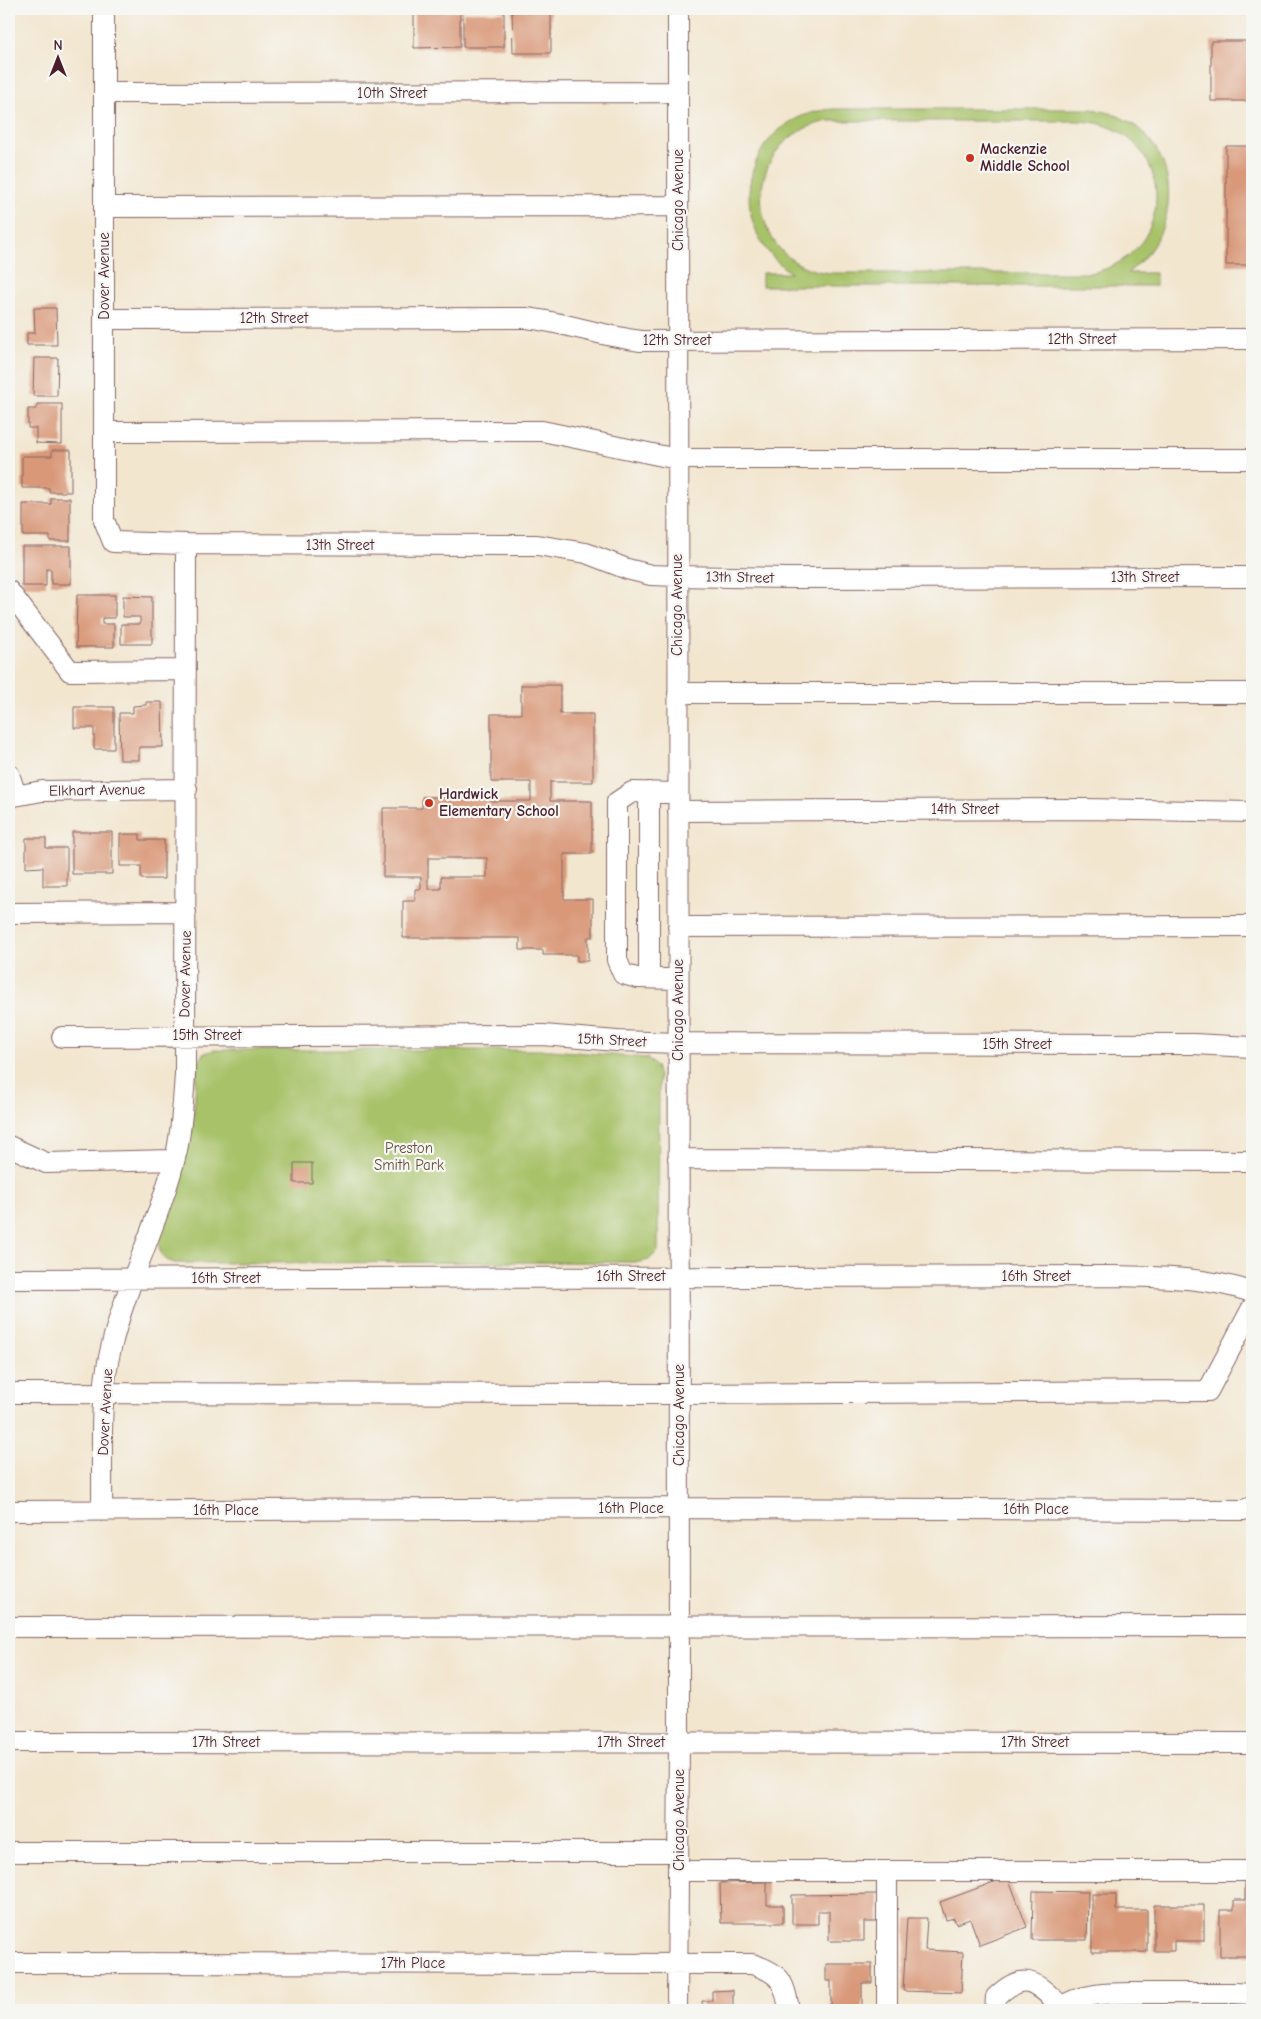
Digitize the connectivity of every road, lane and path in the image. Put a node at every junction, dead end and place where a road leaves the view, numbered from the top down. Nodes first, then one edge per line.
1 (104, 9) edge
2 (678, 9) edge
3 (678, 92) junction
4 (105, 93) junction
5 (678, 206) junction
6 (104, 207) junction
7 (104, 319) junction
8 (1252, 339) edge
9 (677, 340) junction
10 (104, 432) junction
11 (1252, 458) edge
12 (677, 459) junction
13 (113, 542) joint
14 (186, 544) junction
15 (677, 576) junction
16 (1252, 577) edge
17 (9, 591) edge
18 (186, 670) junction
19 (678, 693) junction
20 (1252, 693) edge
21 (9, 774) edge
22 (187, 789) junction
23 (649, 792) junction
24 (12, 796) edge
25 (678, 802) junction
26 (1252, 812) edge
27 (186, 912) junction
28 (9, 913) edge
29 (1252, 926) edge
30 (678, 927) junction
31 (649, 978) junction
32 (678, 979) junction
33 (185, 1035) junction
34 (62, 1037) dead end
35 (678, 1043) junction
36 (1252, 1047) edge
37 (9, 1146) edge
38 (678, 1159) junction
39 (174, 1160) junction
40 (1252, 1161) edge
41 (678, 1276) junction
42 (134, 1278) junction
43 (9, 1279) edge
44 (1252, 1292) edge
45 (1252, 1308) edge
46 (104, 1392) junction
47 (9, 1393) edge
48 (678, 1394) junction
49 (1252, 1507) edge
50 (679, 1508) junction
51 (9, 1511) edge
52 (102, 1511) junction
53 (1252, 1626) edge
54 (9, 1627) edge
55 (679, 1628) junction
56 (9, 1742) edge
57 (679, 1742) junction
58 (1252, 1743) edge
59 (9, 1852) edge
60 (678, 1861) junction
61 (887, 1871) junction
62 (1252, 1871) edge
63 (9, 1963) edge
64 (678, 1963) junction
65 (1252, 1994) edge
66 (1058, 2008) edge
67 (677, 2010) edge
68 (789, 2010) edge
69 (887, 2010) edge
70 (995, 2010) edge

1 - 4 street, Dover Avenue
2 - 3 street, Chicago Avenue
3 - 4 street, 10th Street
3 - 5 street, Chicago Avenue
4 - 6 street, Dover Avenue
5 - 6 street
5 - 9 street, Chicago Avenue
6 - 7 street, Dover Avenue
7 - 9 street, 12th Street
7 - 10 street, Dover Avenue
8 - 9 street, 12th Street
9 - 12 street, Chicago Avenue
10 - 12 street
10 - 13 street, Dover Avenue
11 - 12 street
12 - 15 street, Chicago Avenue
13 - 14 street, 13th Street
14 - 15 street, 13th Street
14 - 18 street, Dover Avenue
15 - 16 street, 13th Street
15 - 19 street, Chicago Avenue
17 - 18 street
18 - 22 street, Dover Avenue
19 - 20 street
19 - 25 street, Chicago Avenue
21 - 24 street
22 - 24 street, Elkhart Avenue
22 - 27 street, Dover Avenue
23 - 25 street, 14th Street
23 - 31 street
23 - 31 street, 14th Street
25 - 26 street, 14th Street
25 - 30 street, Chicago Avenue
27 - 28 street
27 - 33 street, Dover Avenue
29 - 30 street
30 - 32 street, Chicago Avenue
31 - 32 street
32 - 35 street, Chicago Avenue
33 - 34 street, 15th Street
33 - 35 street, 15th Street
33 - 39 street, Dover Avenue
35 - 36 street, 15th Street
35 - 38 street, Chicago Avenue
37 - 39 street
38 - 40 street
38 - 41 street, Chicago Avenue
39 - 42 street, Dover Avenue
41 - 42 street, 16th Street
41 - 44 street, 16th Street
41 - 48 street, Chicago Avenue
42 - 43 street, 16th Street
42 - 46 street, Dover Avenue
45 - 48 street
46 - 47 street
46 - 48 street
46 - 52 street, Dover Avenue
48 - 50 street, Chicago Avenue
49 - 50 street, 16th Place
50 - 52 street, 16th Place
50 - 55 street, Chicago Avenue
51 - 52 street, 16th Place
53 - 55 street
54 - 55 street
55 - 57 street, Chicago Avenue
56 - 57 street, 17th Street
57 - 58 street, 17th Street
57 - 60 street, Chicago Avenue
59 - 60 street
60 - 61 street
60 - 64 street, Chicago Avenue
61 - 62 street
61 - 69 street
63 - 64 street, 17th Place
64 - 67 street, Chicago Avenue
64 - 68 street, 17th Place
65 - 66 street
66 - 70 street

